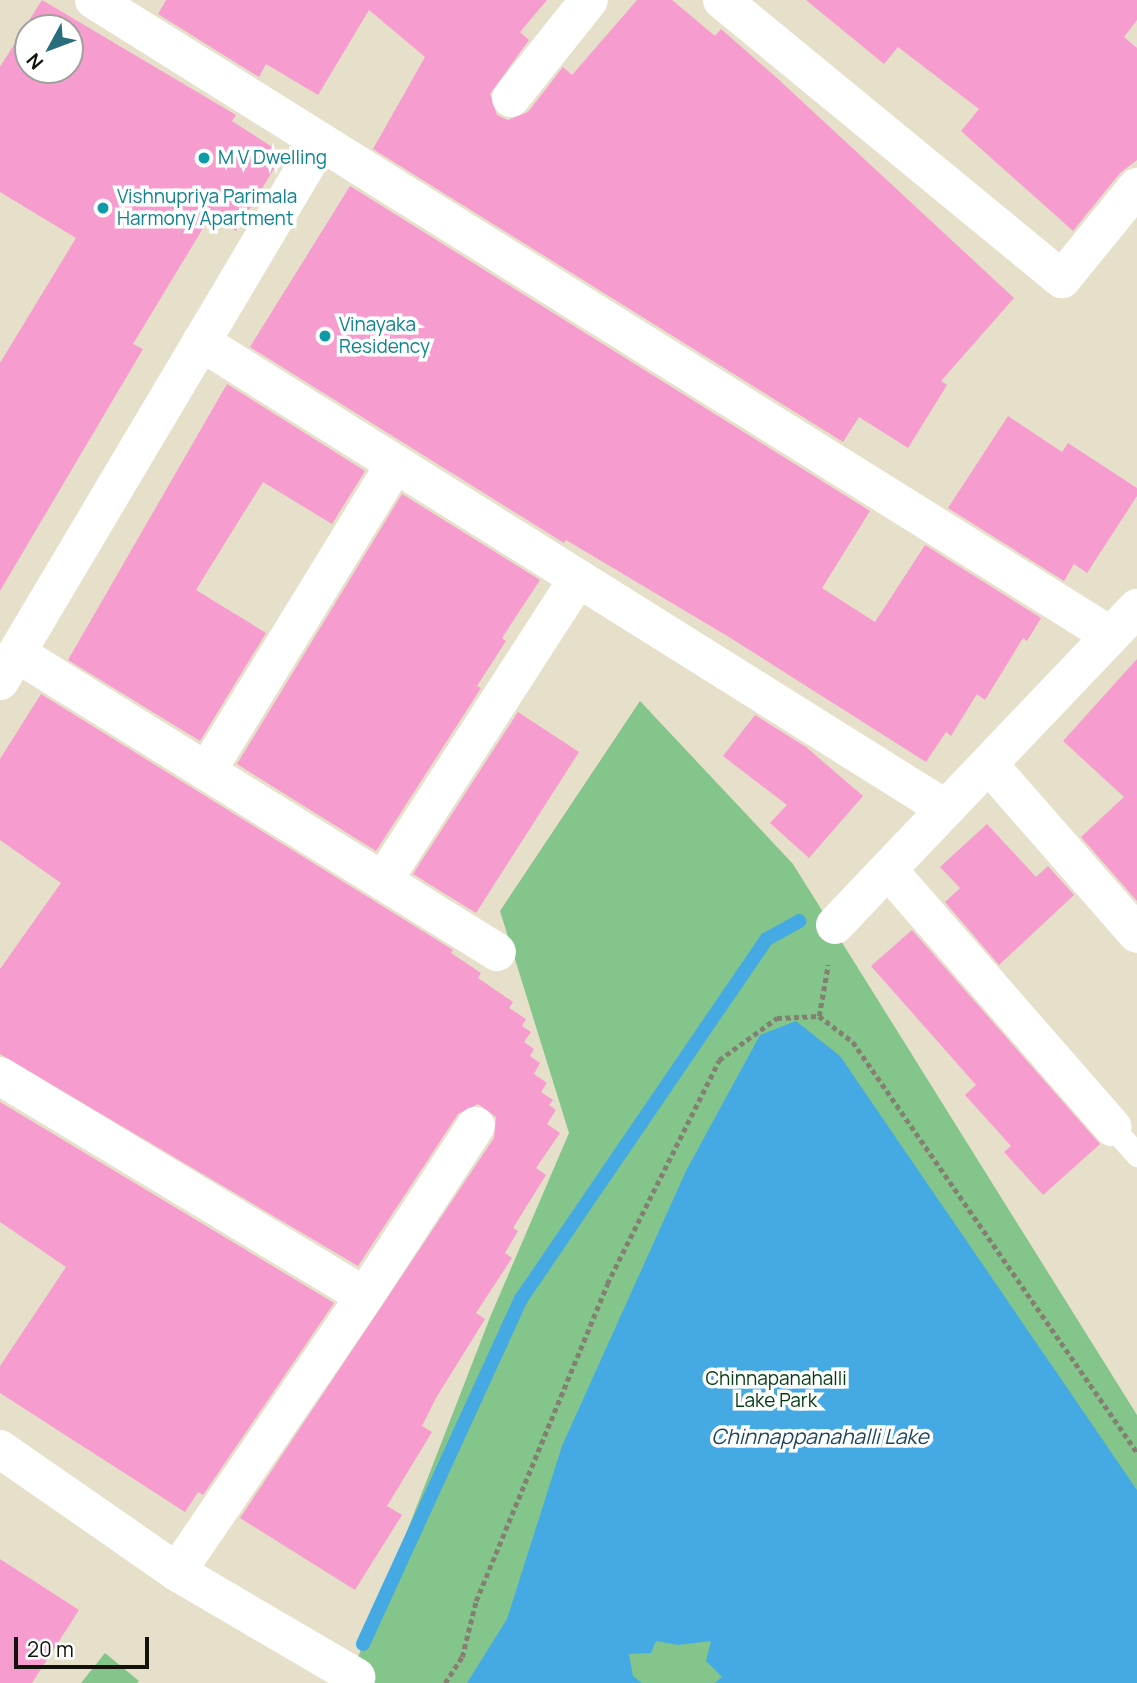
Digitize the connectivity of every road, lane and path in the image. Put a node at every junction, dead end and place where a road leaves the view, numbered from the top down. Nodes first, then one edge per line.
1 (94, 0) edge
2 (589, 0) edge
3 (722, 0) edge
4 (511, 98) dead end
5 (319, 144) junction
6 (1137, 187) edge
7 (201, 342) junction
8 (395, 464) junction
9 (578, 578) junction
10 (1137, 608) edge
11 (1110, 635) junction
12 (9, 667) edge
13 (990, 766) junction
14 (207, 771) junction
15 (946, 809) junction
16 (889, 871) junction
17 (383, 881) junction
18 (835, 925) joint
19 (1137, 934) edge
20 (497, 953) dead end
21 (819, 1016) junction
22 (0, 1076) edge
23 (476, 1126) dead end
24 (1112, 1127) joint
25 (1137, 1155) edge
26 (365, 1296) junction
27 (0, 1450) edge
28 (1137, 1452) edge
29 (177, 1572) junction
30 (356, 1677) dead end
31 (446, 1683) edge

1 - 5 street
2 - 4 street
3 - 6 street
5 - 7 street
5 - 11 street
7 - 8 street
7 - 12 street
8 - 9 street
8 - 14 street
9 - 15 street
9 - 17 street
10 - 11 street
11 - 13 street
12 - 14 street
13 - 15 street
13 - 19 street
14 - 17 street
15 - 16 street
16 - 18 street
16 - 24 street
17 - 20 street
18 - 21 path
21 - 28 path
21 - 31 path
22 - 26 street
23 - 26 street
24 - 25 lane
26 - 29 street
27 - 29 street
29 - 30 street

